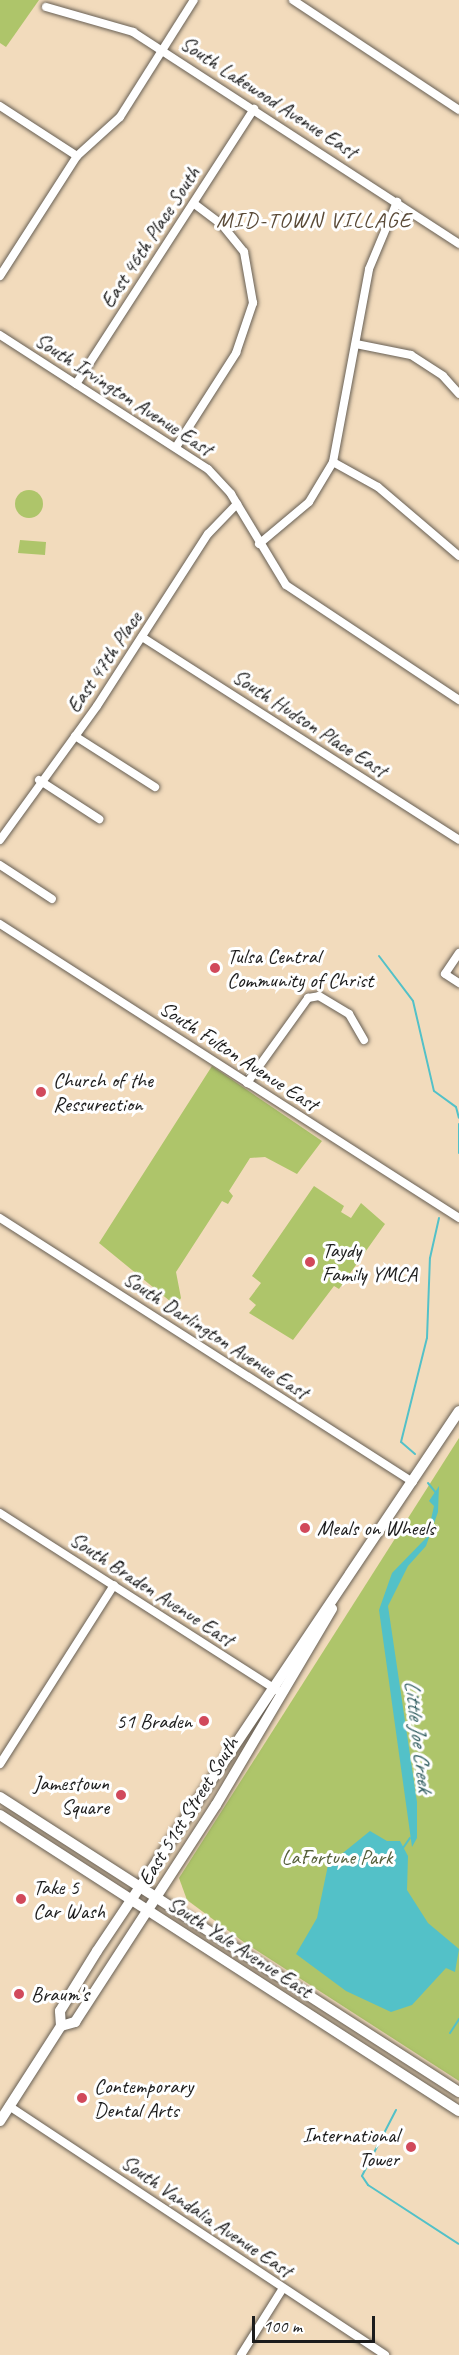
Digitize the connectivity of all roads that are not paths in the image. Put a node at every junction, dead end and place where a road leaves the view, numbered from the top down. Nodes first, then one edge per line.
1 (194, 0) edge
2 (293, 0) edge
3 (46, 8) dead end
4 (162, 50) junction
5 (0, 106) edge
6 (254, 109) junction
7 (459, 110) edge
8 (77, 156) junction
9 (397, 202) junction
10 (194, 204) junction
11 (459, 244) edge
12 (1, 272) edge
13 (0, 335) edge
14 (357, 344) junction
15 (76, 384) junction
16 (459, 394) edge
17 (176, 447) junction
18 (333, 462) junction
19 (237, 504) junction
20 (259, 544) junction
21 (459, 556) edge
22 (142, 637) junction
23 (459, 700) edge
24 (75, 736) junction
25 (39, 780) junction
26 (155, 787) dead end
27 (99, 819) dead end
28 (0, 840) edge
29 (459, 840) edge
30 (0, 865) edge
31 (52, 899) dead end
32 (0, 924) edge
33 (459, 953) edge
34 (459, 983) edge
35 (364, 1040) dead end
36 (248, 1083) junction
37 (0, 1218) edge
38 (459, 1218) edge
39 (459, 1411) edge
40 (412, 1482) junction
41 (0, 1513) edge
42 (114, 1585) junction
43 (333, 1604) junction
44 (272, 1687) junction
45 (284, 1695) junction
46 (0, 1764) edge
47 (0, 1797) edge
48 (0, 1815) edge
49 (140, 1887) junction
50 (156, 1897) junction
51 (131, 1900) junction
52 (147, 1910) junction
53 (61, 2026) junction
54 (459, 2092) edge
55 (9, 2106) junction
56 (459, 2111) edge
57 (0, 2121) edge
58 (283, 2288) junction
59 (241, 2355) edge
60 (385, 2355) edge

1 - 4 street
2 - 7 street
3 - 4 street, South Lakewood Avenue East
4 - 6 street, South Lakewood Avenue East
4 - 8 street
5 - 8 street
6 - 9 street, South Lakewood Avenue East
6 - 10 street, East 46th Place South
8 - 12 street
9 - 11 street, South Lakewood Avenue East
9 - 14 street
10 - 15 street, East 46th Place South
10 - 17 street
13 - 15 street, South Irvington Avenue East
14 - 16 street
14 - 18 street
15 - 17 street, South Irvington Avenue East
17 - 19 street, South Irvington Avenue East
18 - 20 street
18 - 21 street
19 - 20 street, South Irvington Avenue East
19 - 22 street, East 47th Place
20 - 23 street, South Irvington Avenue East
22 - 24 street, East 47th Place
22 - 29 street, South Hudson Place East
24 - 25 street, East 47th Place
24 - 26 street
25 - 27 street
25 - 28 street, East 47th Place
30 - 31 street
32 - 36 street, South Fulton Avenue East
33 - 34 street
35 - 36 street
36 - 38 street, South Fulton Avenue East
37 - 40 street, South Darlington Avenue East
39 - 40 main road, East 51st Street South
40 - 43 main road, East 51st Street South
41 - 42 street, South Braden Avenue East
42 - 44 street, South Braden Avenue East
42 - 46 street
43 - 44 main road, East 51st Street South
43 - 45 main road, East 51st Street South
44 - 45 street, South Braden Avenue East
44 - 49 main road, East 51st Street South
45 - 50 main road, East 51st Street South
47 - 49 main road, South Yale Avenue East
48 - 51 main road, South Yale Avenue East
49 - 50 main road, South Yale Avenue East
49 - 51 main road, East 51st Street South
50 - 52 main road, East 51st Street South
50 - 54 main road, South Yale Avenue East
51 - 52 main road, South Yale Avenue East
51 - 53 main road, East 51st Street South
52 - 53 main road, East 51st Street South
52 - 56 main road, South Yale Avenue East
53 - 55 main road, East 51st Street South
55 - 57 main road, East 51st Street South
55 - 58 street, South Vandalia Avenue East
58 - 59 street
58 - 60 street, South Vandalia Avenue East

